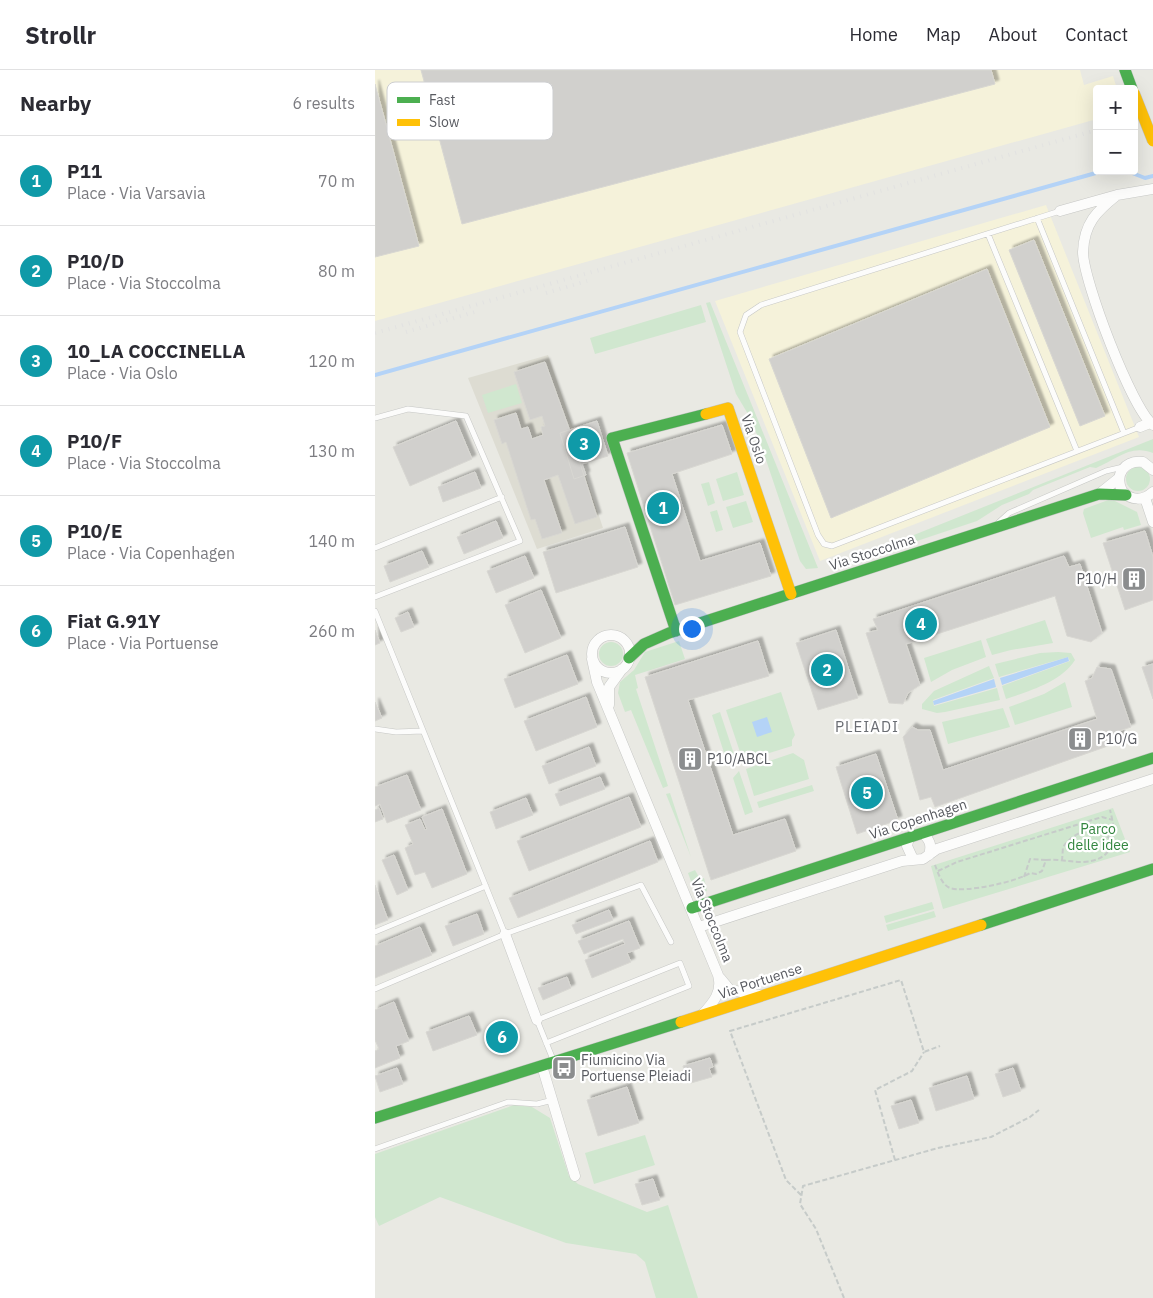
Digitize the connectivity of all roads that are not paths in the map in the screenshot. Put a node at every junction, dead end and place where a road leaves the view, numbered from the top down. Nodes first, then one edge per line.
1 (1125, 70) edge
2 (1131, 85) edge
3 (1138, 103) edge
4 (1153, 141) edge
5 (1153, 189) edge
6 (1117, 195) junction
7 (1060, 211) joint
8 (1037, 218) junction
9 (988, 234) junction
10 (375, 418) edge
11 (1151, 424) edge
12 (1139, 427) joint
13 (1124, 433) junction
14 (1077, 451) junction
15 (1125, 466) junction
16 (1152, 468) edge
17 (1119, 478) junction
18 (1099, 494) junction
19 (1126, 495) junction
20 (1149, 495) edge
21 (502, 498) junction
22 (1153, 522) edge
23 (990, 529) junction
24 (375, 548) edge
25 (791, 594) junction
26 (375, 597) edge
27 (375, 611) edge
28 (676, 631) junction
29 (653, 638) junction
30 (623, 639) junction
31 (629, 658) junction
32 (592, 659) junction
33 (622, 669) junction
34 (609, 709) junction
35 (375, 729) edge
36 (423, 731) junction
37 (1153, 758) edge
38 (1153, 779) edge
39 (923, 833) junction
40 (909, 838) junction
41 (929, 855) junction
42 (913, 859) junction
43 (1153, 869) edge
44 (486, 886) junction
45 (692, 908) junction
46 (699, 927) junction
47 (375, 932) edge
48 (505, 934) junction
49 (671, 942) dead end
50 (718, 975) junction
51 (375, 989) edge
52 (767, 995) junction
53 (701, 1016) junction
54 (537, 1020) junction
55 (546, 1043) junction
56 (554, 1062) junction
57 (542, 1066) junction
58 (553, 1100) junction
59 (375, 1118) edge
60 (375, 1149) edge
61 (575, 1176) dead end

1 - 2 street
3 - 4 street, bridge
5 - 6 street
6 - 7 street
6 - 11 street
7 - 8 lane
8 - 9 lane
8 - 13 lane
9 - 14 lane
9 - 14 lane
10 - 21 lane
11 - 12 street
12 - 13 lane
13 - 14 lane
15 - 16 street
15 - 17 street
15 - 23 lane
17 - 18 street, Via Stoccolma
17 - 19 street
18 - 19 street, Via Stoccolma
18 - 23 street, Via Stoccolma
19 - 20 street
20 - 22 street
21 - 24 lane
21 - 26 lane
23 - 25 street, Via Stoccolma
25 - 28 street, Via Stoccolma
25 - 28 street, Via Oslo
27 - 36 lane
28 - 29 street, Via Stoccolma
29 - 30 street, Via Stoccolma
29 - 31 street, Via Stoccolma
30 - 31 street
30 - 32 street
31 - 33 street
32 - 33 street
32 - 34 street, Via Stoccolma
33 - 34 street, Via Stoccolma
34 - 45 street, Via Stoccolma
35 - 36 lane
36 - 44 lane
37 - 39 street, Via Copenhagen
38 - 41 street
39 - 40 street, Via Copenhagen
39 - 41 street
40 - 42 street
40 - 45 street, Via Copenhagen
41 - 42 street
42 - 46 street
43 - 52 street, Via Portuense
44 - 47 lane
44 - 48 lane
45 - 46 street, Via Stoccolma
46 - 50 street, Via Stoccolma
48 - 49 lane
48 - 51 lane
48 - 54 street
50 - 52 street, Via Stoccolma
50 - 53 street, Via Stoccolma
52 - 53 street, Via Portuense
53 - 56 street, Via Portuense
54 - 55 lane
54 - 55 lane
55 - 56 lane
56 - 57 street, Via Portuense
57 - 58 street
57 - 59 street, Via Portuense
58 - 60 lane
58 - 61 street

